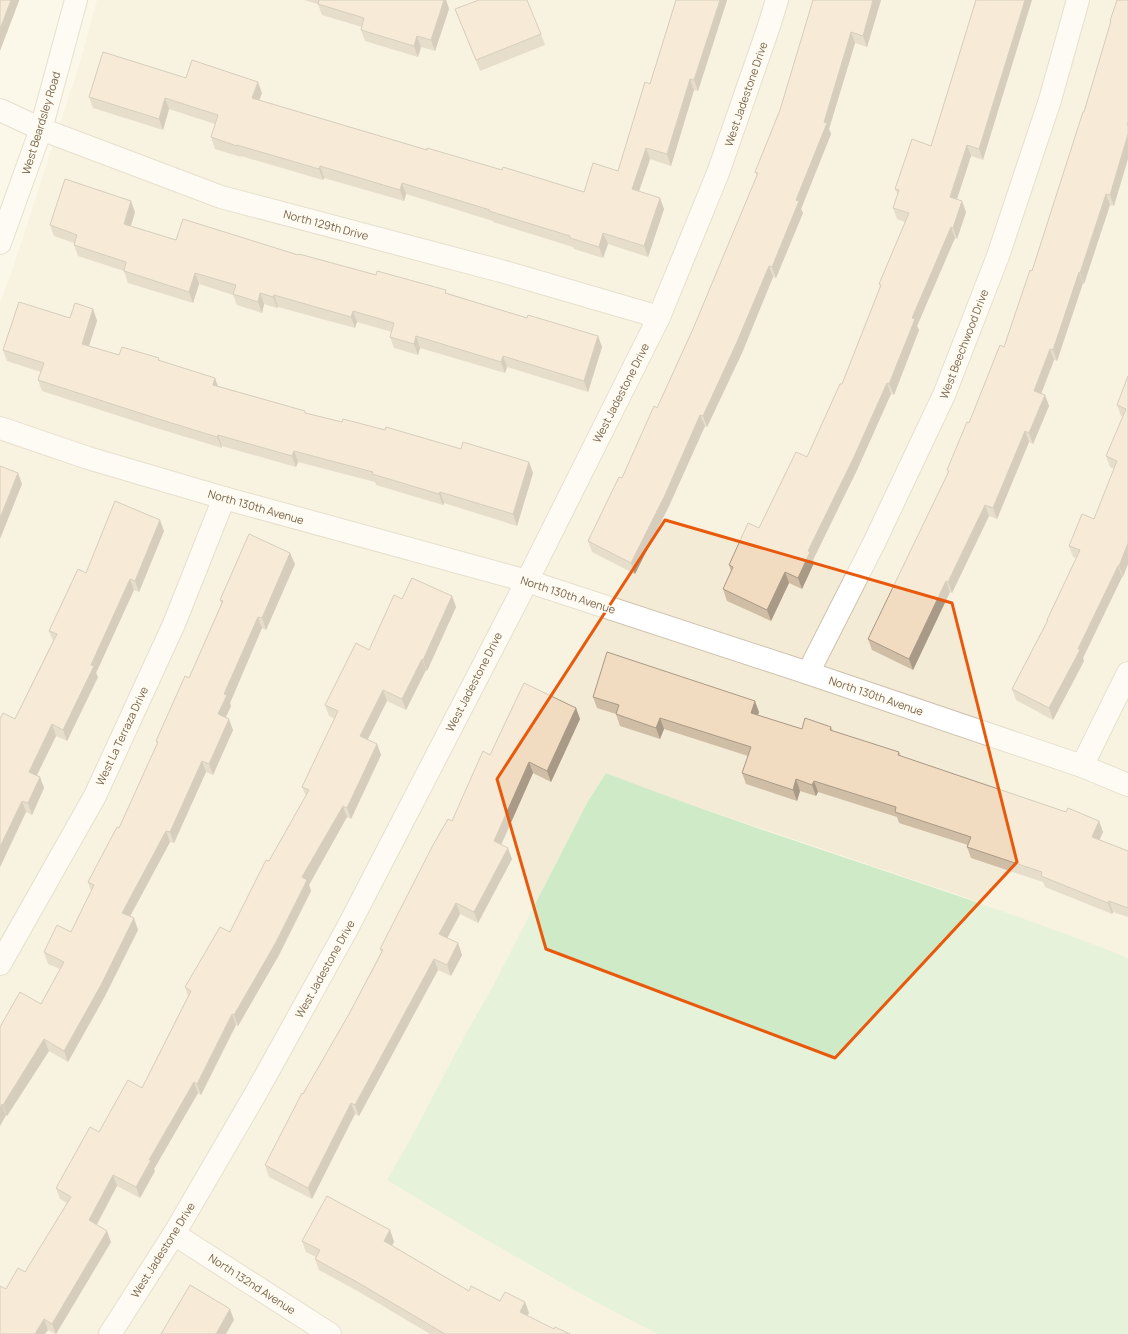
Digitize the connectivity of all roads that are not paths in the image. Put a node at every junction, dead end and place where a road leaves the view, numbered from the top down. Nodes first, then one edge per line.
1 (76, 0) edge
2 (777, 0) edge
3 (1078, 0) edge
4 (0, 110) edge
5 (41, 129) junction
6 (0, 243) edge
7 (659, 317) junction
8 (0, 428) edge
9 (224, 498) junction
10 (527, 581) junction
11 (808, 673) junction
12 (1128, 673) edge
13 (1082, 766) junction
14 (1128, 785) edge
15 (0, 964) edge
16 (174, 1234) junction
17 (110, 1334) edge
18 (330, 1334) edge

1 - 5 street, West Beardsley Road
2 - 7 street, West Jadestone Drive
3 - 11 street, West Beechwood Drive
4 - 5 street, North 129th Drive
5 - 6 street, West Beardsley Road
5 - 7 street, North 129th Drive
7 - 10 street, West Jadestone Drive
8 - 9 street, North 130th Avenue
9 - 10 street, North 130th Avenue
9 - 15 street, West La Terraza Drive
10 - 11 street, North 130th Avenue
10 - 16 street, West Jadestone Drive
11 - 13 street, North 130th Avenue
12 - 13 street
13 - 14 street, North 130th Avenue
16 - 17 street, West Jadestone Drive
16 - 18 street, North 132nd Avenue

